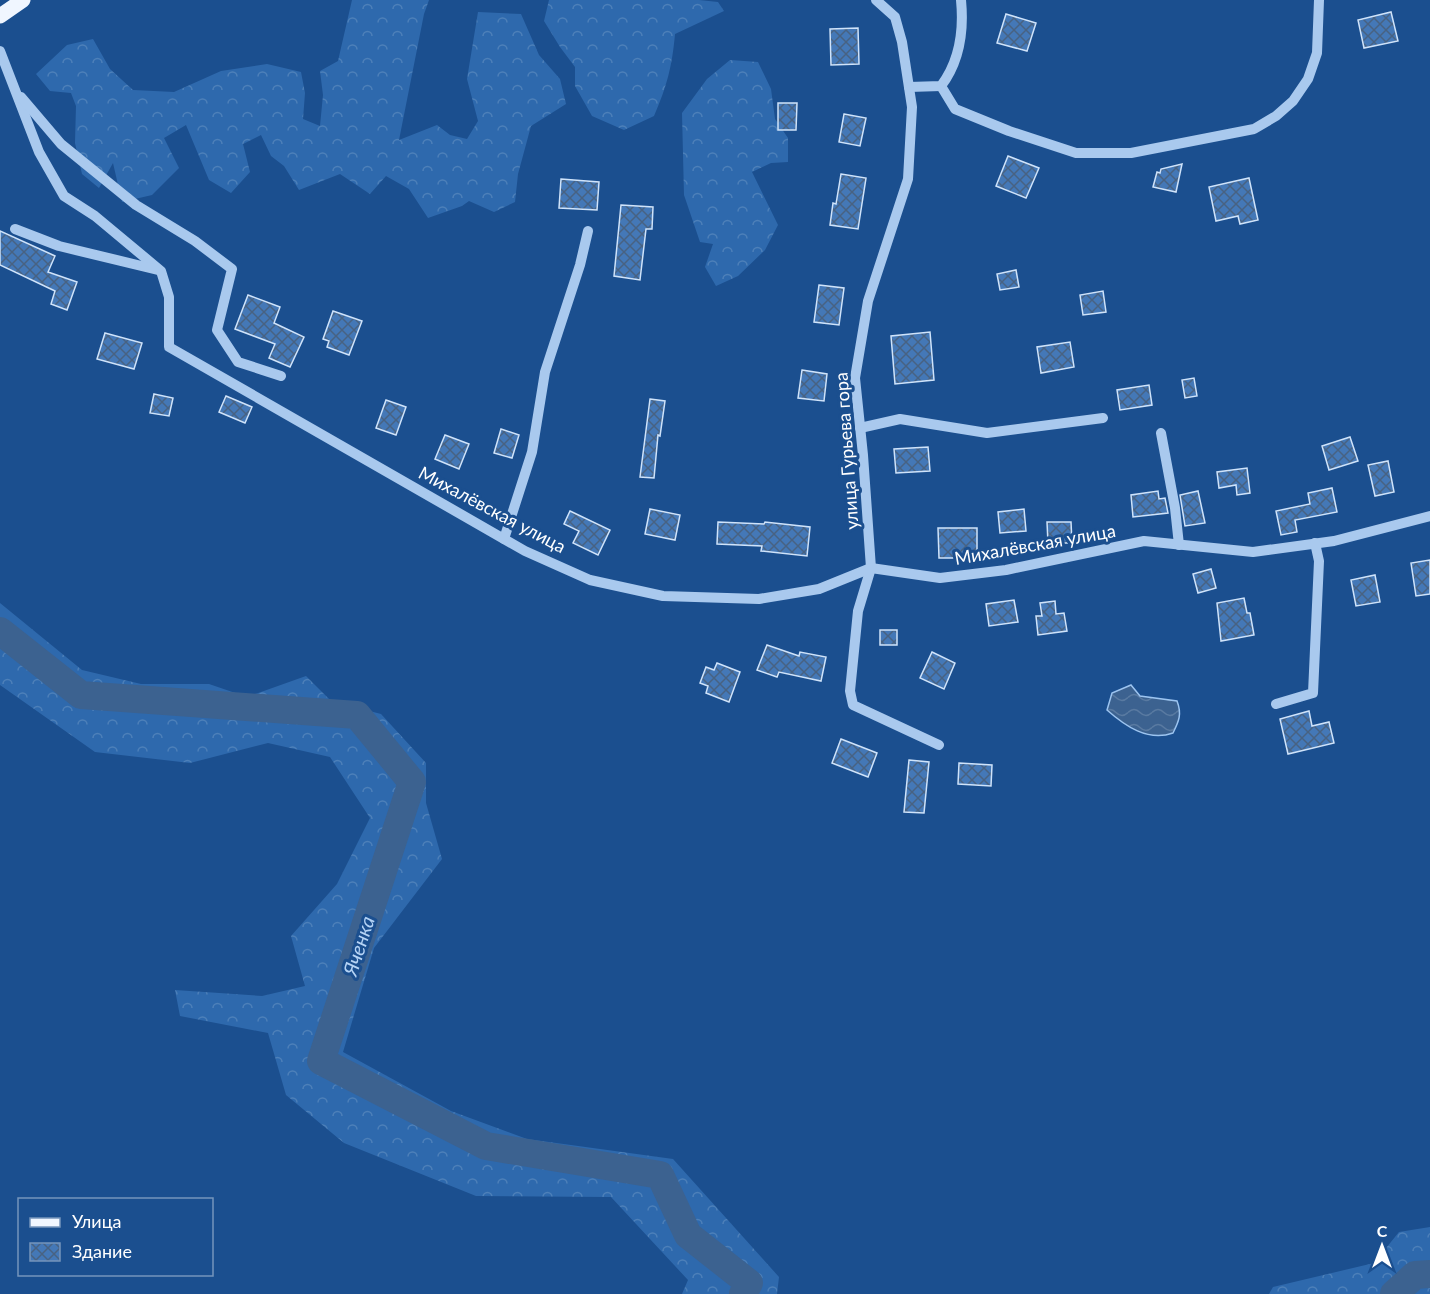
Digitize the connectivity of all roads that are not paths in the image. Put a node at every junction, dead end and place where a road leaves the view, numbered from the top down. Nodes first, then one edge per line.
1 (23, 0) edge
2 (876, 0) edge
3 (961, 0) edge
4 (1319, 0) edge
5 (0, 16) edge
6 (0, 51) edge
7 (941, 86) junction
8 (909, 87) junction
9 (15, 90) junction
10 (15, 229) dead end
11 (588, 231) dead end
12 (161, 271) junction
13 (281, 376) dead end
14 (1103, 418) dead end
15 (860, 428) junction
16 (1161, 433) dead end
17 (1430, 516) edge
18 (504, 539) junction
19 (1315, 543) junction
20 (1179, 544) junction
21 (871, 568) junction
22 (1276, 704) dead end
23 (939, 745) dead end

1 - 5 main road
2 - 8 street, улица Гурьева гора
3 - 7 street
4 - 7 street
6 - 9 street
7 - 8 street
8 - 15 street, улица Гурьева гора
9 - 12 street
9 - 13 street
10 - 12 street
11 - 18 street
12 - 18 street, Михалёвская улица
14 - 15 street
15 - 21 street, улица Гурьева гора
16 - 20 street
17 - 19 street, Михалёвская улица
18 - 21 street, Михалёвская улица
19 - 20 street, Михалёвская улица
19 - 22 street
20 - 21 street, Михалёвская улица
21 - 23 street

